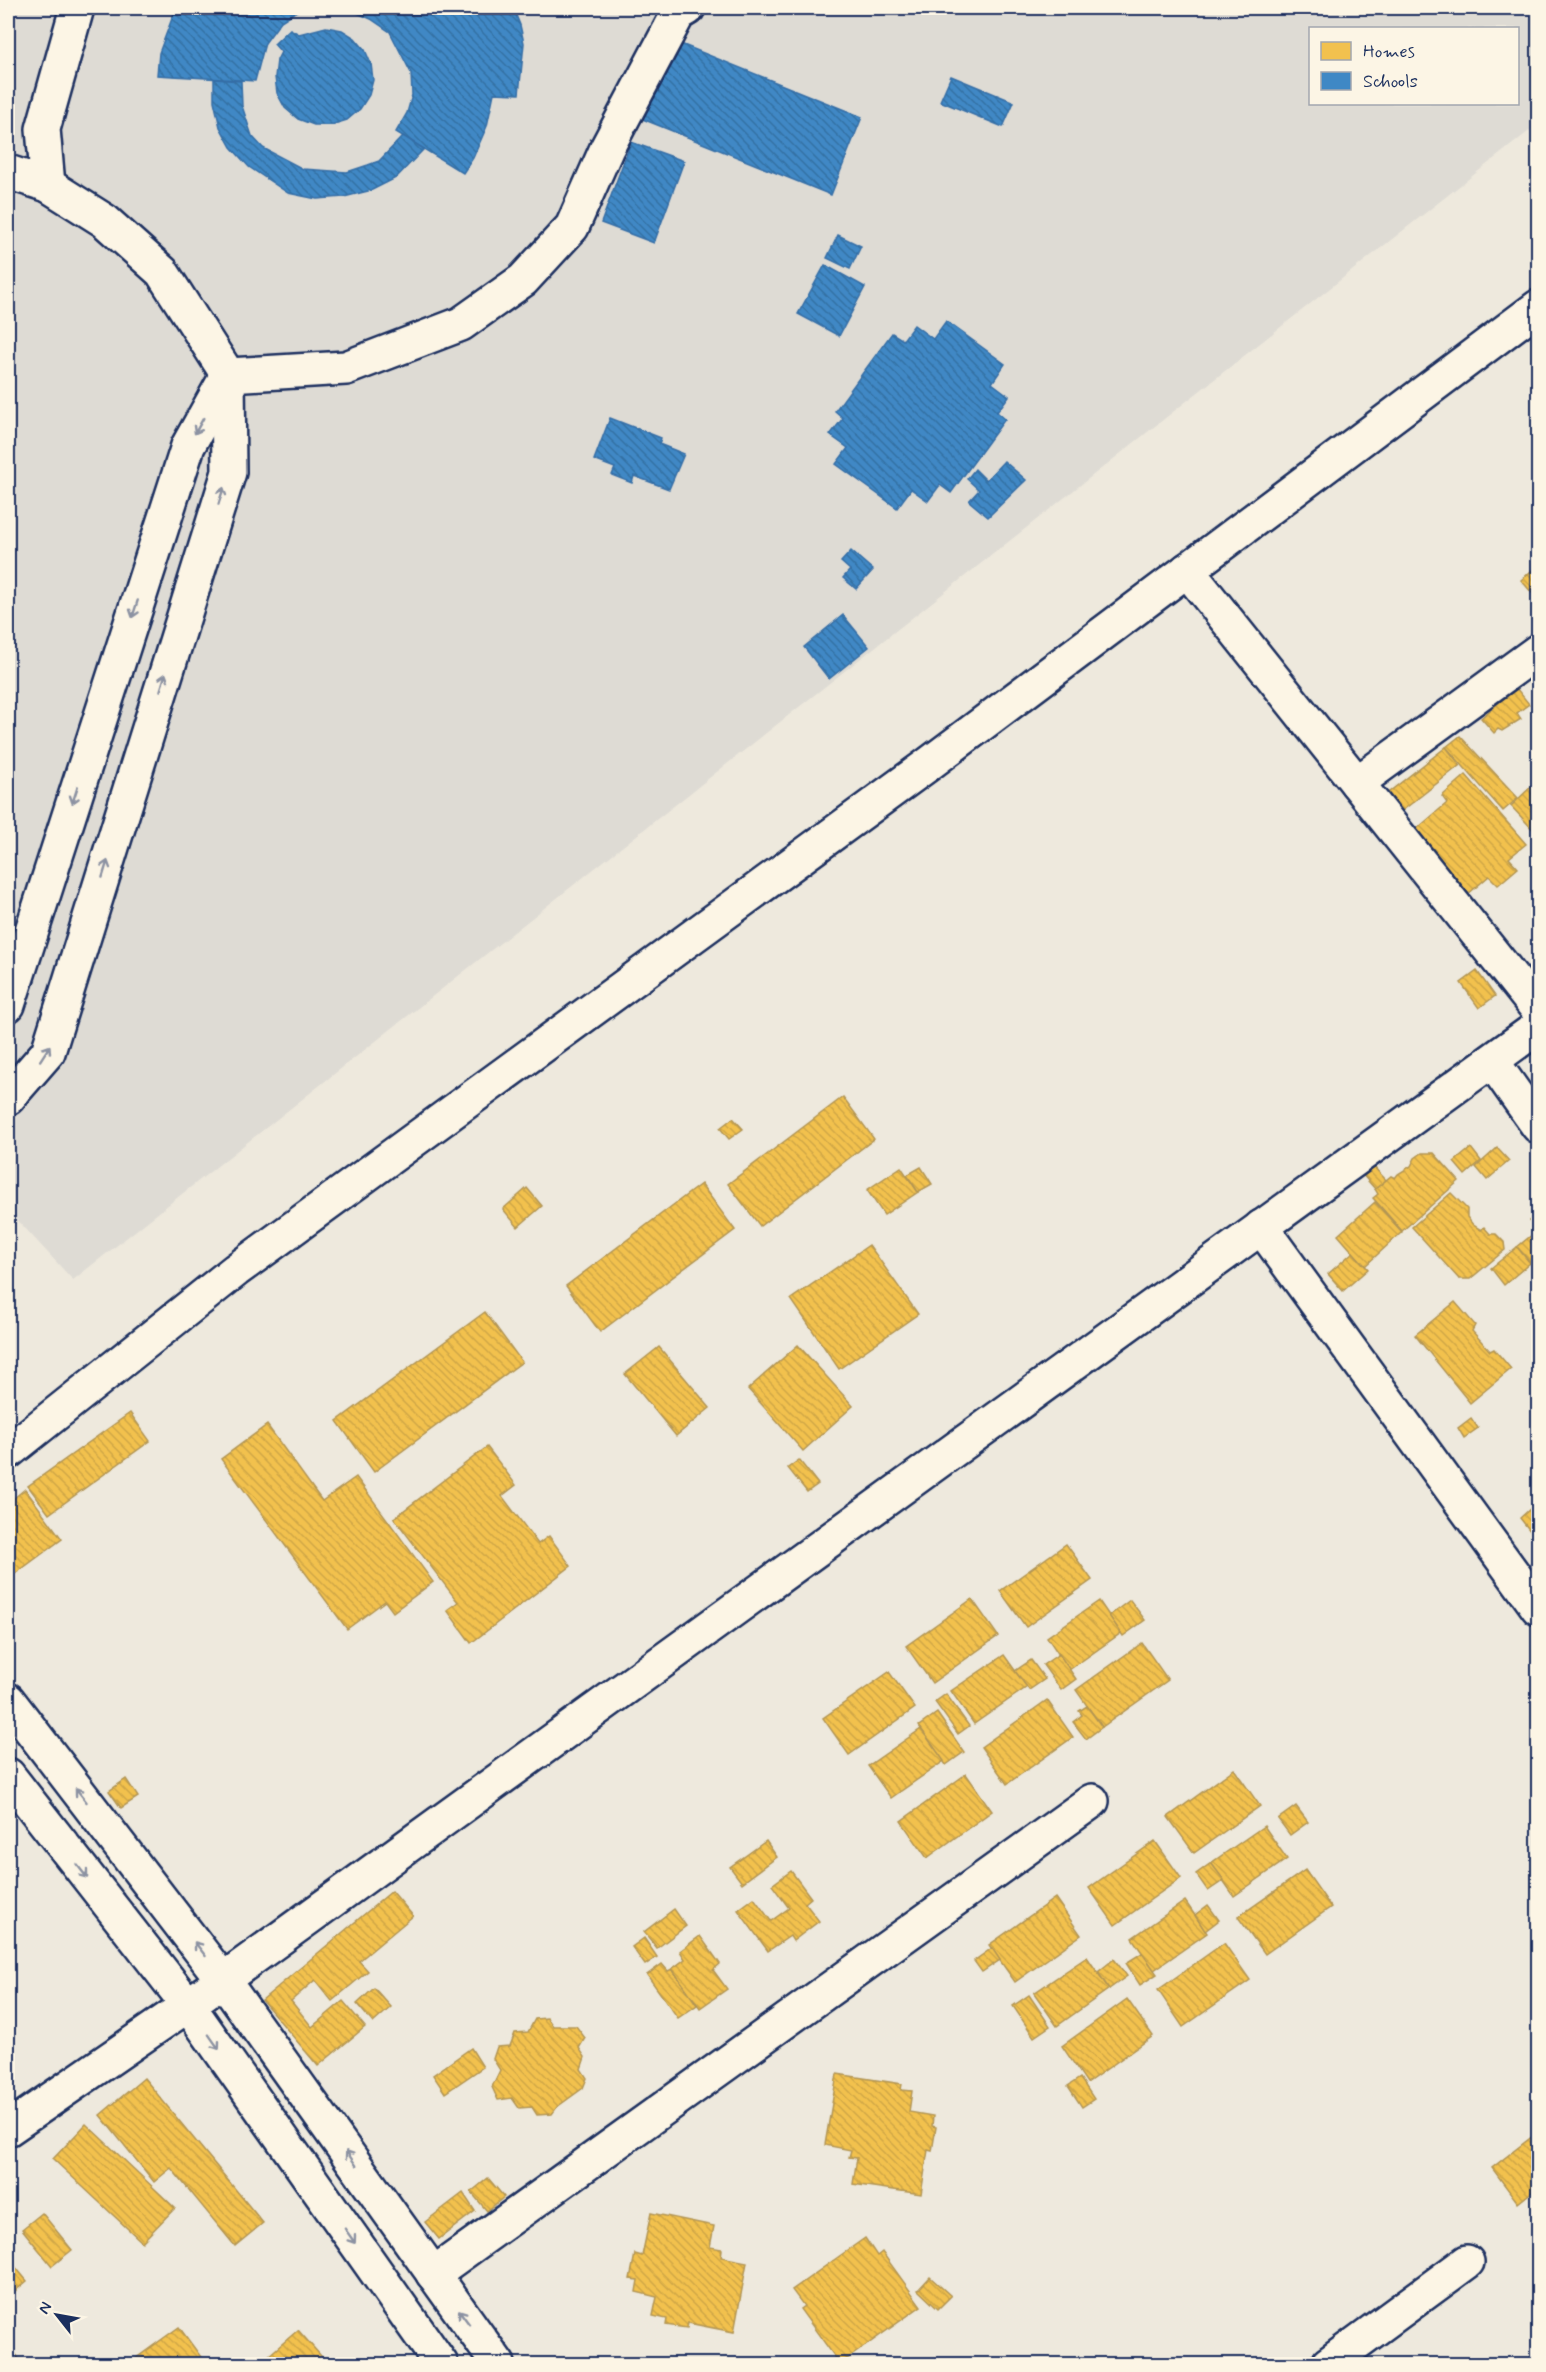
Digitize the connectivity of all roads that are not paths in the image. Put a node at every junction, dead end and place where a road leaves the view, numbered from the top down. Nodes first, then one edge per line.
1 (77, 8) edge
2 (688, 8) edge
3 (8, 172) edge
4 (48, 185) junction
5 (1539, 307) edge
6 (228, 375) junction
7 (1187, 570) junction
8 (1539, 651) edge
9 (1357, 783) junction
10 (8, 1005) edge
11 (1539, 1010) edge
12 (1539, 1028) edge
13 (1492, 1061) junction
14 (8, 1098) edge
15 (1539, 1126) edge
16 (1261, 1227) junction
17 (8, 1452) edge
18 (1539, 1608) edge
19 (8, 1700) edge
20 (8, 1775) edge
21 (1092, 1801) dead end
22 (223, 1980) junction
23 (188, 2005) junction
24 (8, 2129) edge
25 (1467, 2262) dead end
26 (433, 2274) junction
27 (441, 2364) edge
28 (498, 2364) edge
29 (1328, 2364) edge

1 - 4 street
2 - 6 street
3 - 4 street
4 - 6 street
5 - 7 street
6 -> 10 street
14 -> 6 street
7 - 9 street
7 - 17 street
8 - 9 street
9 - 11 street
12 - 13 street
13 - 15 street
13 - 16 street
16 - 18 street
16 - 22 street
22 -> 19 street
20 -> 23 street
21 - 26 street
22 - 23 street
26 -> 22 street
23 - 24 street
23 -> 27 street
25 - 29 street
28 -> 26 street

